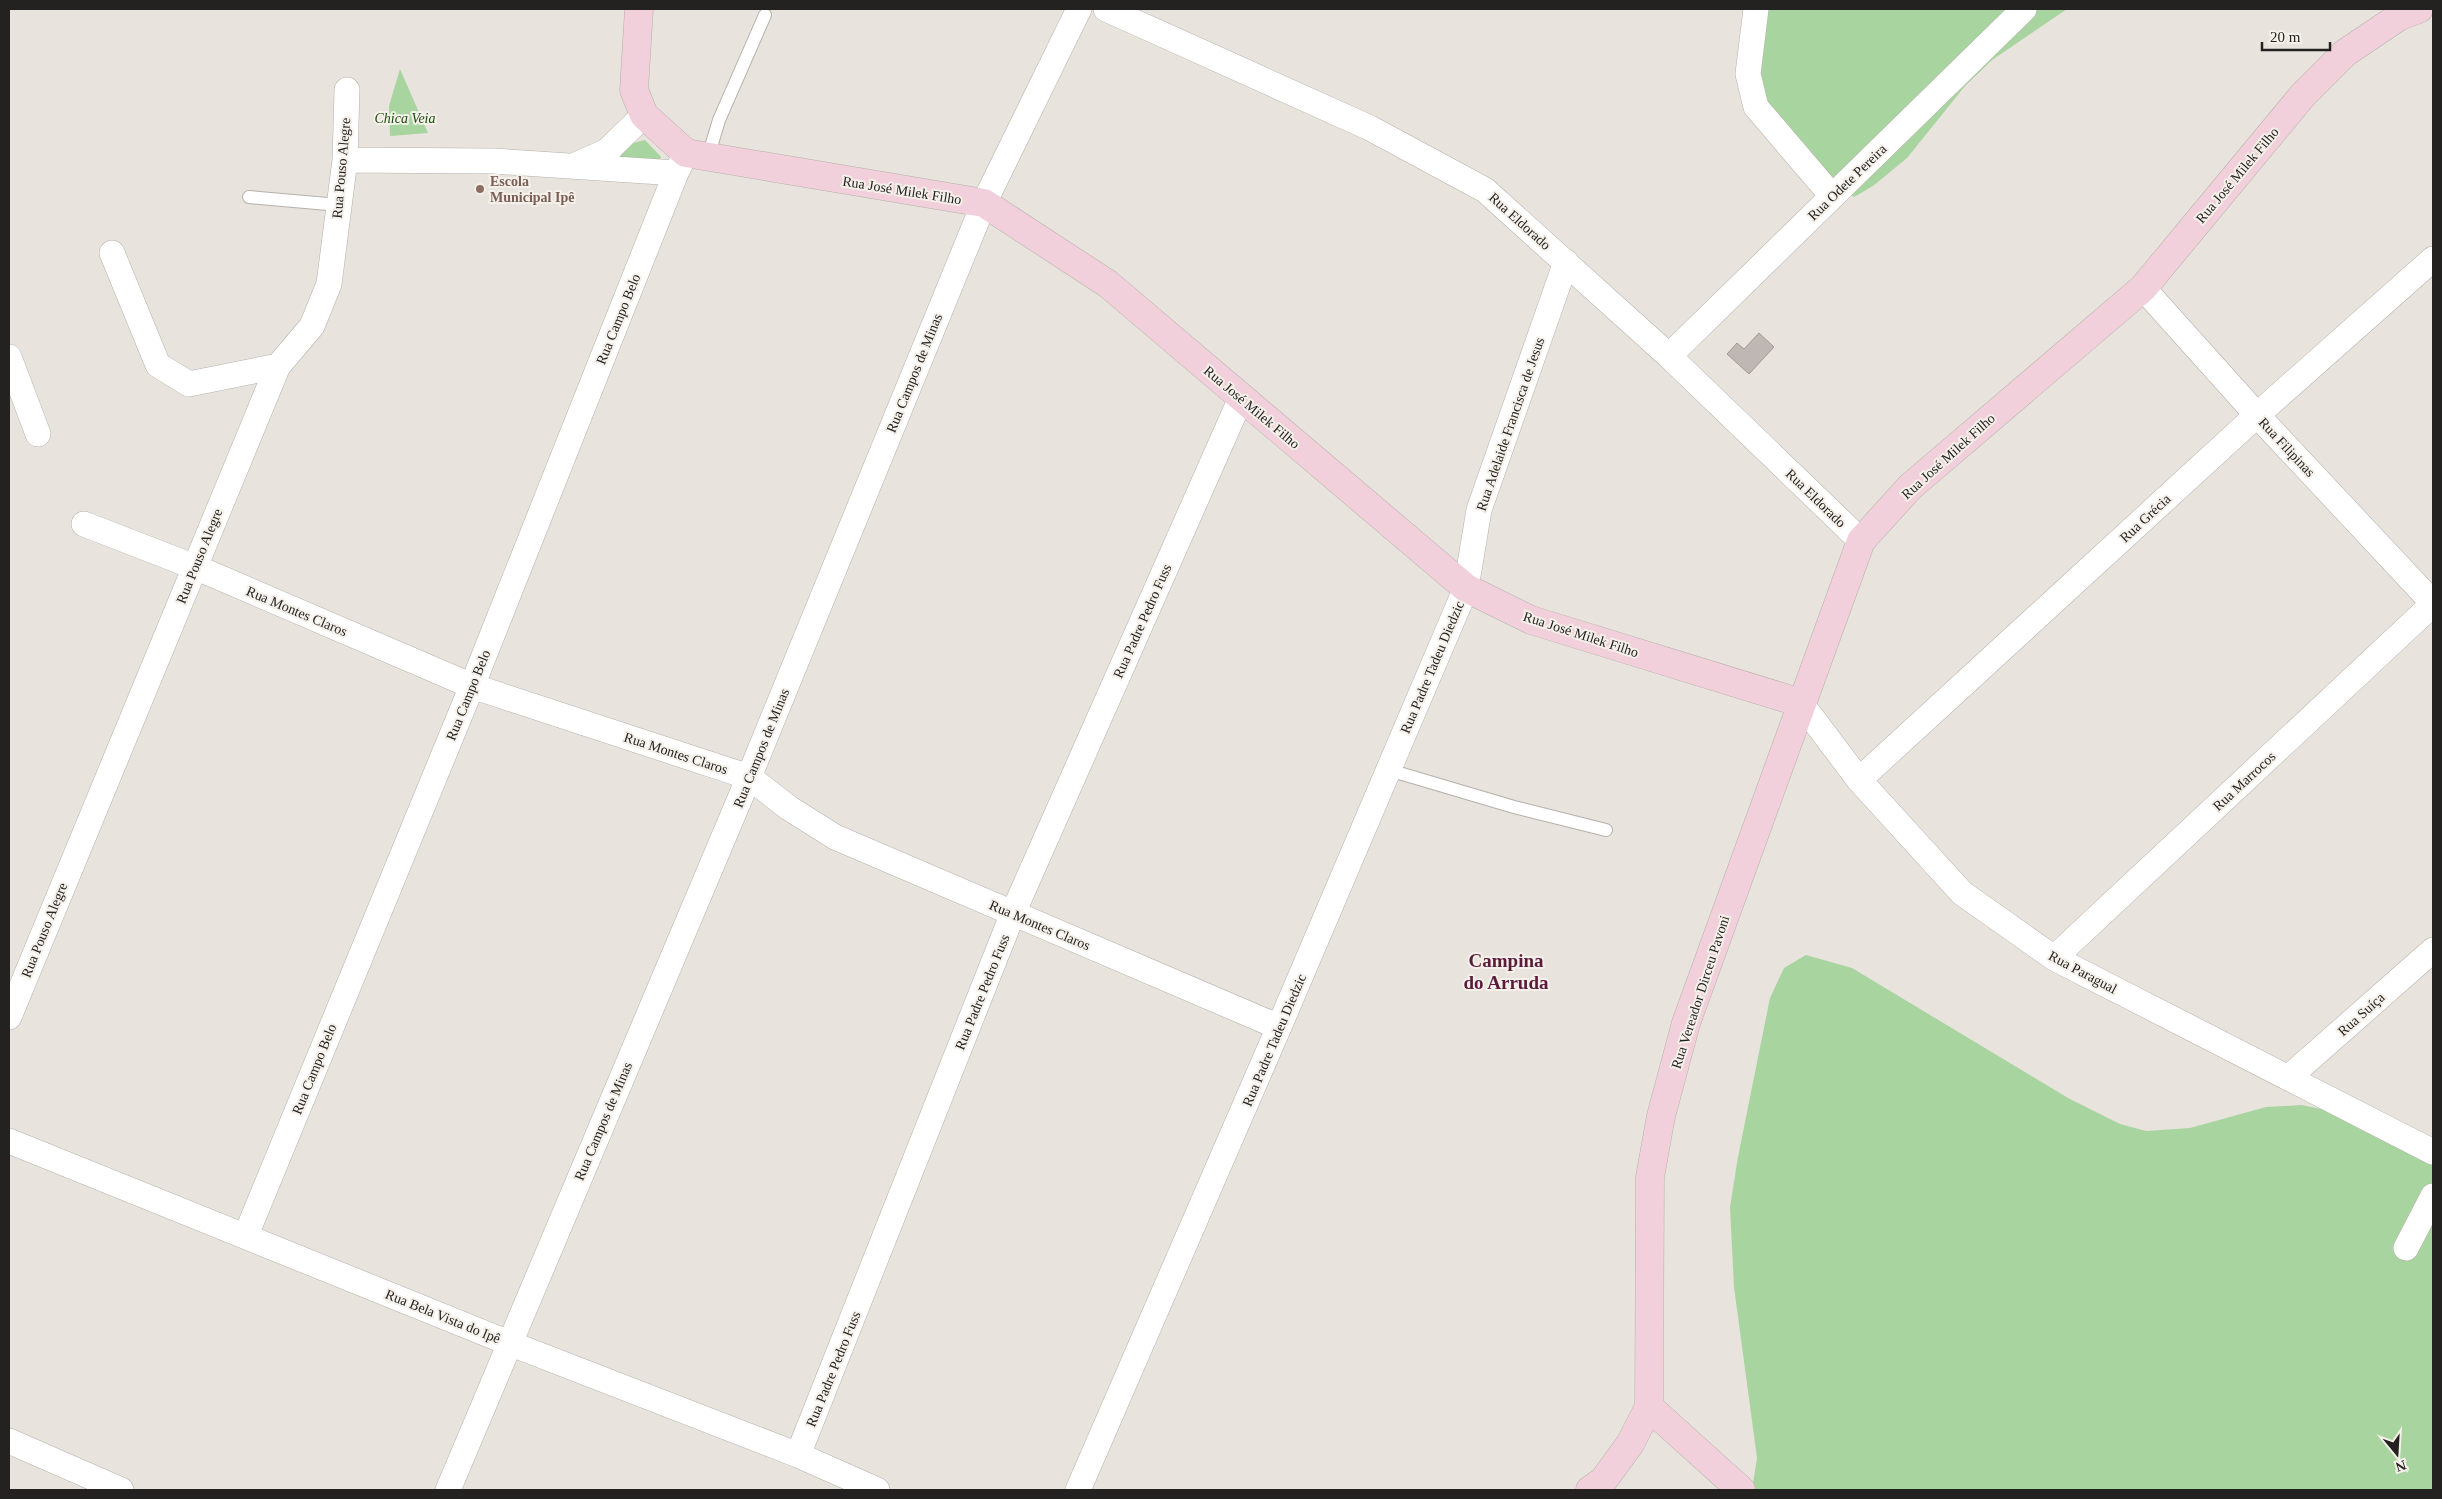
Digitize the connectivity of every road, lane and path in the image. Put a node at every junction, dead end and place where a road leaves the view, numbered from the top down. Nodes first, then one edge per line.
1 (638, 9) edge
2 (1079, 9) edge
3 (1106, 9) edge
4 (1756, 9) edge
5 (2024, 9) edge
6 (2419, 9) edge
7 (765, 15) dead end
8 (347, 90) dead end
9 (644, 115) junction
10 (345, 160) junction
11 (690, 161) junction
12 (576, 166) junction
13 (1832, 196) junction
14 (249, 197) dead end
15 (984, 203) junction
16 (339, 205) junction
17 (112, 253) dead end
18 (2433, 259) edge
19 (1566, 262) junction
20 (2143, 288) junction
21 (1669, 356) junction
22 (278, 366) junction
23 (11, 368) edge
24 (1241, 398) junction
25 (2257, 415) junction
26 (38, 434) dead end
27 (84, 524) dead end
28 (1861, 541) junction
29 (195, 567) junction
30 (1466, 588) junction
31 (2433, 604) edge
32 (472, 686) junction
33 (1801, 703) junction
34 (1389, 770) junction
35 (749, 777) junction
36 (1859, 780) junction
37 (1606, 830) dead end
38 (1013, 914) junction
39 (2433, 950) edge
40 (2054, 958) junction
41 (9, 1017) edge
42 (1280, 1027) junction
43 (2288, 1078) junction
44 (9, 1141) edge
45 (2433, 1152) edge
46 (2433, 1196) edge
47 (246, 1235) junction
48 (2406, 1248) dead end
49 (509, 1343) junction
50 (1649, 1408) junction
51 (9, 1441) edge
52 (798, 1456) junction
53 (121, 1490) edge
54 (448, 1490) edge
55 (877, 1490) edge
56 (1078, 1490) edge
57 (1590, 1490) edge
58 (1741, 1490) edge

1 - 9 main road
2 - 15 street, Rua Campos de Minas
3 - 19 street, Rua Eldorado
4 - 13 street
5 - 13 street, Rua Odete Pereira
6 - 20 main road, Rua José Milek Filho
7 - 11 lane
8 - 10 street, Rua Pouso Alegre
9 - 11 main road
9 - 12 street
10 - 12 street
10 - 16 street, Rua Pouso Alegre
11 - 12 street
11 - 15 main road, Rua José Milek Filho
11 - 32 street, Rua Campo Belo
13 - 21 street, Rua Odete Pereira
14 - 16 lane
15 - 24 main road, Rua José Milek Filho
15 - 35 street, Rua Campos de Minas
16 - 22 street, Rua Pouso Alegre
17 - 22 street
18 - 25 street, Rua Grécia
19 - 21 street, Rua Eldorado
19 - 30 street, Rua Adelaide Francisca de Jesus
20 - 25 street, Rua Filipinas
20 - 28 main road, Rua José Milek Filho
21 - 28 street, Rua Eldorado
22 - 29 street, Rua Pouso Alegre
23 - 26 street
24 - 30 main road, Rua José Milek Filho
24 - 38 street, Rua Padre Pedro Fuss
25 - 31 street, Rua Filipinas
25 - 36 street, Rua Grécia
27 - 29 street, Rua Montes Claros
28 - 33 main road, Rua José Milek Filho
29 - 32 street, Rua Montes Claros
29 - 41 street, Rua Pouso Alegre
30 - 33 main road, Rua José Milek Filho
30 - 34 street, Rua Padre Tadeu Diedzic
31 - 40 street, Rua Marrocos
32 - 35 street, Rua Montes Claros
32 - 47 street, Rua Campo Belo
33 - 36 street, Rua Paragual
33 - 50 main road, Rua Vereador Dirceu Pavoni
34 - 37 lane
34 - 42 street, Rua Padre Tadeu Diedzic
35 - 38 street, Rua Montes Claros
35 - 49 street, Rua Campos de Minas
36 - 40 street, Rua Paragual
38 - 42 street, Rua Montes Claros
38 - 52 street, Rua Padre Pedro Fuss
39 - 43 street, Rua Suíça
40 - 43 street, Rua Paragual
42 - 56 street, Rua Padre Tadeu Diedzic
43 - 45 street, Rua Paragual
44 - 47 street, Rua Bela Vista do Ipê
46 - 48 street
47 - 49 street, Rua Bela Vista do Ipê
49 - 52 street, Rua Bela Vista do Ipê
49 - 54 street, Rua Campos de Minas
50 - 57 main road
50 - 58 main road
51 - 53 street
52 - 55 street, Rua Bela Vista do Ipê

